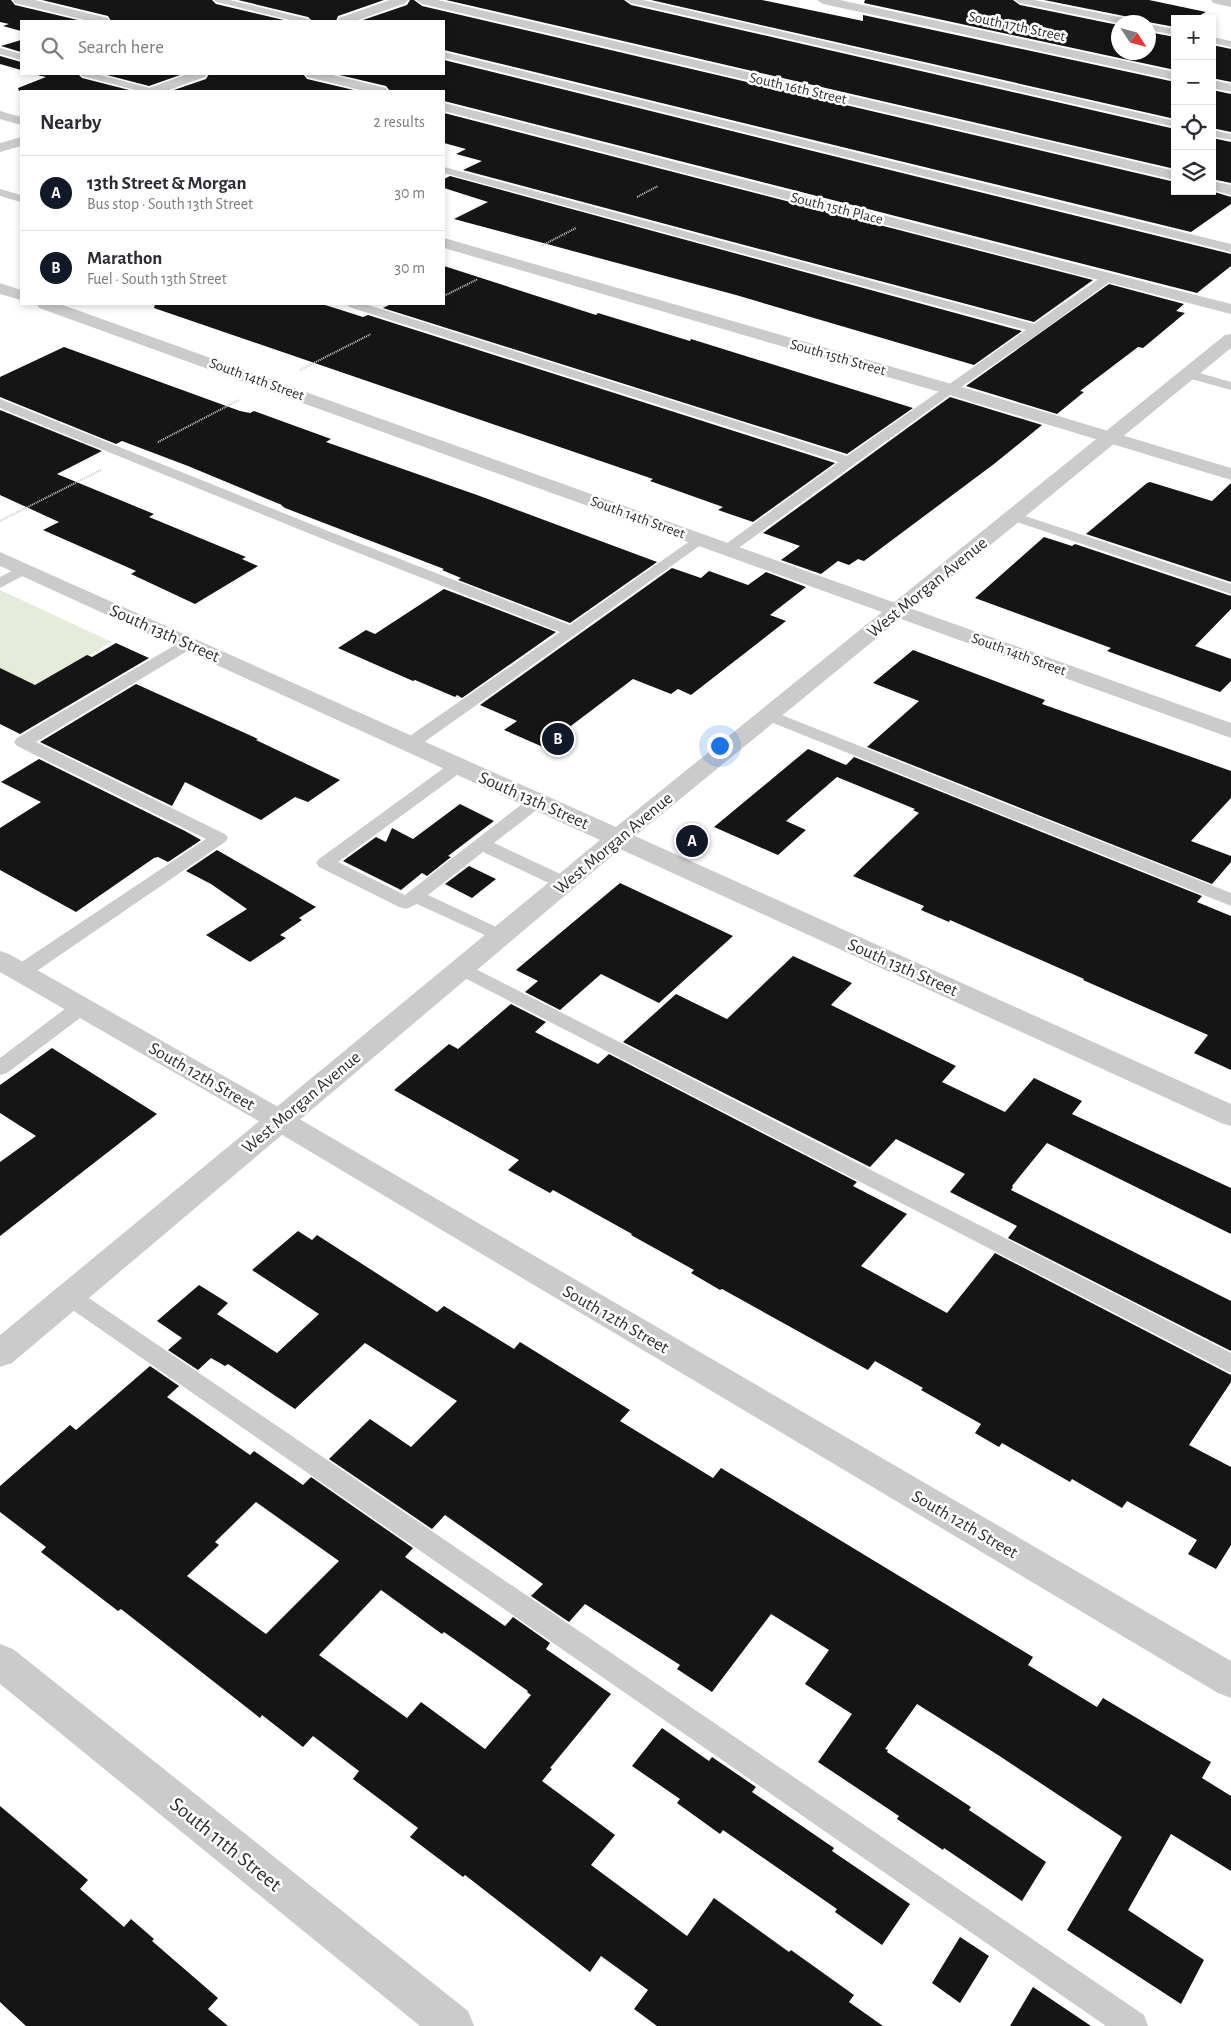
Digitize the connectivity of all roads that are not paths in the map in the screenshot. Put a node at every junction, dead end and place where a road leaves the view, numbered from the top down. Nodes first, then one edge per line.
1 (19, 0) edge
2 (219, 0) edge
3 (402, 0) edge
4 (422, 0) edge
5 (631, 0) edge
6 (823, 0) edge
7 (1020, 0) edge
8 (1217, 0) edge
9 (1231, 3) edge
10 (1111, 18) edge
11 (99, 20) edge
12 (301, 20) edge
13 (347, 20) edge
14 (1156, 28) edge
15 (1171, 31) edge
16 (1216, 41) edge
17 (1231, 44) edge
18 (0, 51) edge
19 (445, 55) edge
20 (20, 57) edge
21 (89, 75) edge
22 (197, 75) edge
23 (316, 75) edge
24 (1171, 75) edge
25 (1216, 85) edge
26 (1231, 88) edge
27 (146, 90) edge
28 (157, 90) edge
29 (376, 90) edge
30 (445, 107) edge
31 (0, 115) edge
32 (20, 121) edge
33 (1171, 123) edge
34 (1216, 133) edge
35 (1231, 137) edge
36 (20, 140) edge
37 (0, 148) edge
38 (445, 170) edge
39 (1171, 175) edge
40 (1216, 186) edge
41 (1231, 190) edge
42 (0, 192) edge
43 (20, 199) edge
44 (445, 243) edge
45 (1231, 248) edge
46 (1110, 277) junction
47 (0, 288) edge
48 (20, 295) edge
49 (48, 305) edge
50 (356, 305) edge
51 (1231, 309) edge
52 (1037, 329) junction
53 (1231, 339) edge
54 (1189, 374) junction
55 (1231, 386) edge
56 (949, 388) junction
57 (0, 403) edge
58 (1111, 437) junction
59 (849, 461) junction
60 (1231, 474) edge
61 (1013, 516) junction
62 (702, 540) junction
63 (728, 549) junction
64 (0, 558) edge
65 (25, 570) junction
66 (0, 583) edge
67 (1231, 589) edge
68 (898, 610) junction
69 (572, 631) junction
70 (188, 644) junction
71 (768, 715) junction
72 (1231, 731) edge
73 (410, 744) junction
74 (458, 766) junction
75 (537, 801) junction
76 (618, 838) junction
77 (481, 844) junction
78 (564, 883) junction
79 (415, 896) junction
80 (1231, 900) edge
81 (500, 936) junction
82 (11, 966) edge
83 (462, 968) junction
84 (81, 1007) junction
85 (0, 1068) edge
86 (1231, 1116) edge
87 (279, 1120) junction
88 (69, 1296) junction
89 (0, 1354) edge
90 (1231, 1364) edge
91 (0, 1661) edge
92 (1231, 1680) edge
93 (453, 2026) edge
94 (1133, 2026) edge

1 - 11 street
2 - 12 lane
3 - 13 street
4 - 39 street, South 16th Street
5 - 33 lane
6 - 24 street, South 17th Street
7 - 10 lane
8 - 9 street
14 - 15 lane
16 - 17 lane
18 - 20 lane
19 - 45 lane
21 - 27 lane
22 - 28 street
23 - 29 street
25 - 26 street
30 - 46 street, South 15th Place
31 - 32 street
34 - 35 lane
36 - 37 street
38 - 52 lane
40 - 41 street
42 - 43 lane
44 - 56 street, South 15th Street
46 - 51 street, South 15th Place
46 - 52 lane
47 - 48 street
49 - 62 street, South 14th Street
50 - 59 lane
52 - 56 lane
53 - 54 street, West Morgan Avenue
54 - 55 lane
54 - 58 street, West Morgan Avenue
56 - 58 street, South 15th Street
56 - 59 lane
57 - 69 lane
58 - 60 street, South 15th Street
58 - 61 street, West Morgan Avenue
59 - 63 lane
61 - 67 lane
61 - 68 street, West Morgan Avenue
62 - 63 street, South 14th Street
62 - 69 lane
63 - 68 street, South 14th Street
64 - 65 street, South 13th Street
65 - 66 lane
65 - 70 street, South 13th Street
68 - 71 street, West Morgan Avenue
68 - 72 street, South 14th Street
69 - 73 lane
70 - 73 street, South 13th Street
70 - 82 lane
71 - 76 street, West Morgan Avenue
71 - 80 lane
73 - 74 street, South 13th Street
74 - 75 street, South 13th Street
74 - 79 lane
75 - 76 street, South 13th Street
75 - 77 lane
76 - 78 street, West Morgan Avenue
76 - 86 street, South 13th Street
77 - 78 lane
77 - 79 lane
78 - 81 street, West Morgan Avenue
79 - 81 lane
81 - 83 street, West Morgan Avenue
82 - 84 street, South 12th Street
83 - 87 street, West Morgan Avenue
83 - 90 lane
84 - 85 lane
84 - 87 street, South 12th Street
87 - 88 street, West Morgan Avenue
87 - 92 street, South 12th Street
88 - 89 street, West Morgan Avenue
88 - 94 lane
91 - 93 street, South 11th Street

